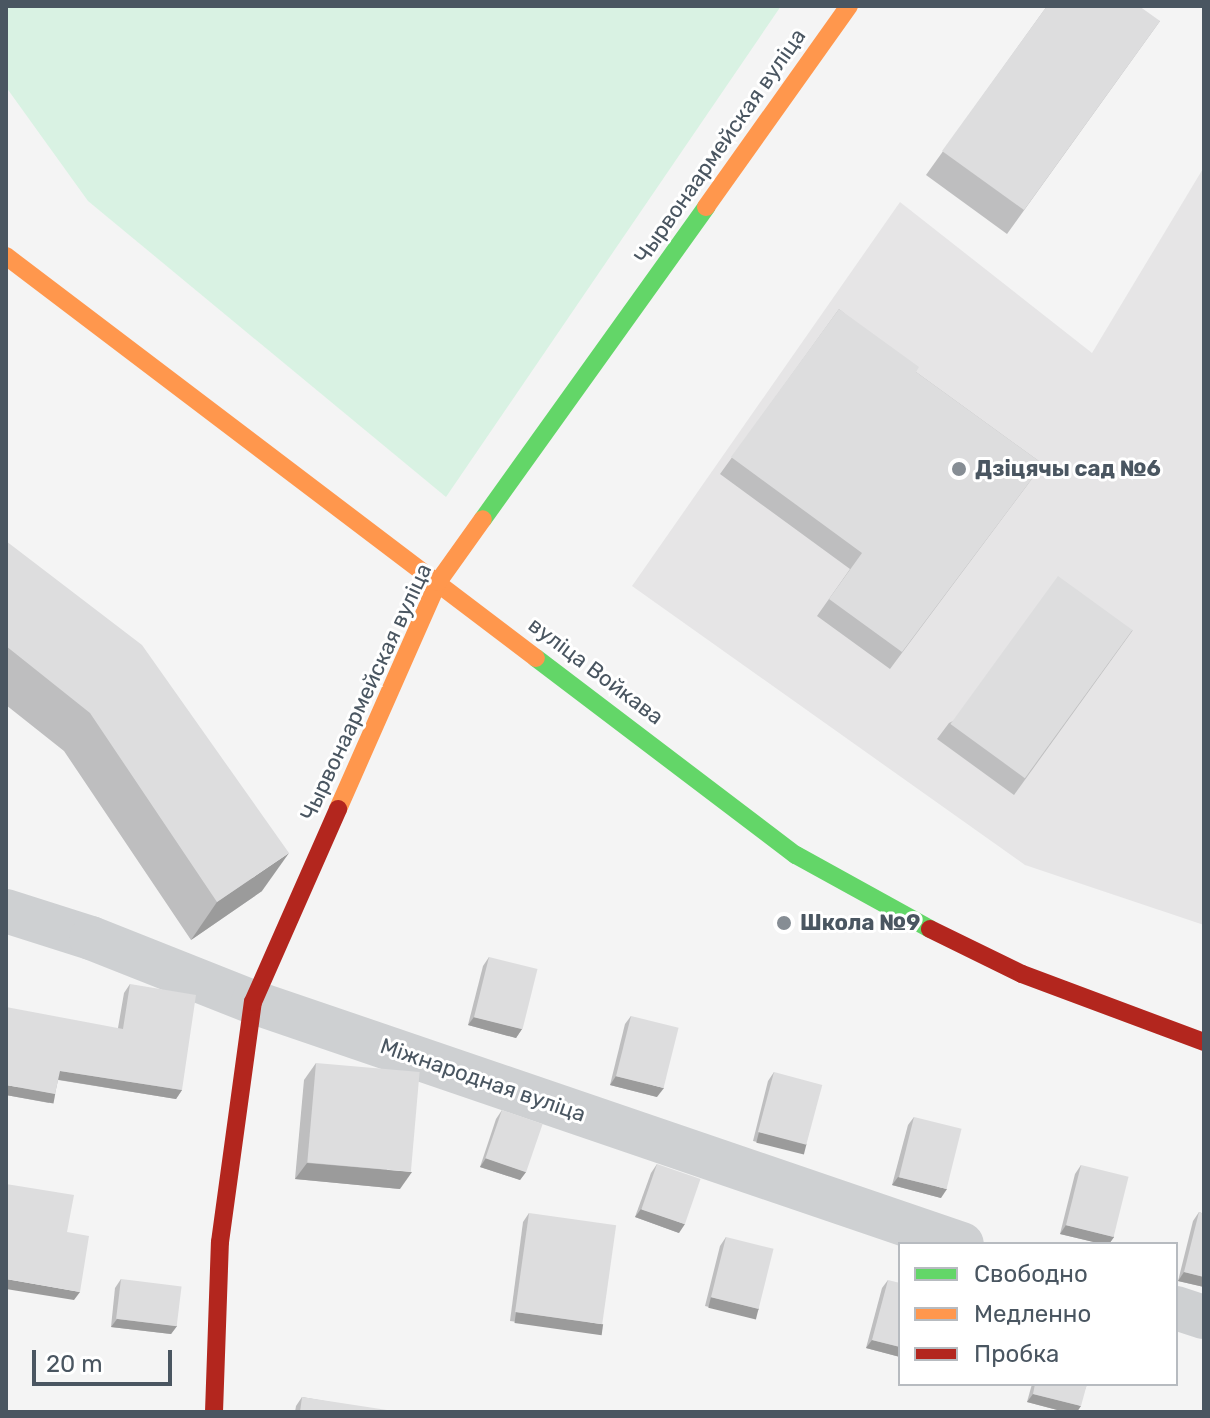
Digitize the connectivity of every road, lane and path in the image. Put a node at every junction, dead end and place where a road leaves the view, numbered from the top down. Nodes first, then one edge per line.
1 (849, 6) edge
2 (6, 256) edge
3 (438, 582) junction
4 (6, 911) edge
5 (253, 1002) junction
6 (1204, 1042) edge
7 (956, 1242) edge
8 (1178, 1309) edge
9 (1204, 1317) edge
10 (214, 1412) edge

1 - 3 street, Чырвонаармейская вуліца
2 - 3 street, вуліца Войкава
3 - 5 street, Чырвонаармейская вуліца
3 - 6 street, вуліца Войкава
4 - 5 street, Міжнародная вуліца
5 - 7 street, Міжнародная вуліца
5 - 10 street, Чырвонаармейская вуліца
8 - 9 street

